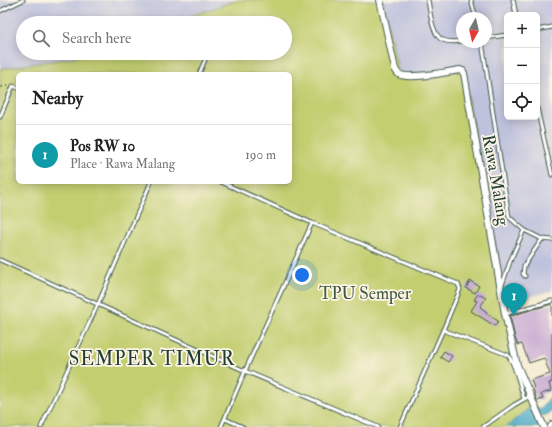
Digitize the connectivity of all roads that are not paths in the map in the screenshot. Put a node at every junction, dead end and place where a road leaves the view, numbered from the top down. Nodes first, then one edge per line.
1 (23, 0) edge
2 (380, 0) edge
3 (428, 0) edge
4 (471, 0) edge
5 (513, 0) edge
6 (0, 11) edge
7 (474, 12) edge
8 (515, 12) edge
9 (552, 27) edge
10 (540, 29) edge
11 (504, 35) edge
12 (492, 37) edge
13 (456, 42) edge
14 (483, 48) edge
15 (205, 60) dead end
16 (200, 72) edge
17 (16, 87) edge
18 (0, 117) edge
19 (540, 120) edge
20 (552, 175) edge
21 (150, 184) edge
22 (225, 184) edge
23 (312, 223) junction
24 (524, 230) junction
25 (542, 239) junction
26 (552, 240) edge
27 (0, 260) edge
28 (525, 276) dead end
29 (501, 289) junction
30 (552, 301) edge
31 (98, 304) junction
32 (505, 314) junction
33 (443, 330) junction
34 (245, 371) junction
35 (527, 398) junction
36 (225, 419) junction
37 (552, 423) edge
38 (41, 427) edge
39 (222, 427) edge
40 (243, 427) edge
41 (378, 427) edge
42 (400, 427) edge
43 (483, 427) edge
44 (544, 427) edge
45 (549, 427) edge

1 - 6 lane
2 - 29 street, Rawa Malang
3 - 13 lane
4 - 7 lane
5 - 8 lane
9 - 10 lane
11 - 12 lane
14 - 24 lane
15 - 16 lane
17 - 18 lane
19 - 20 lane
21 - 31 lane
22 - 23 lane
23 - 33 lane
23 - 34 lane
24 - 25 lane
24 - 29 lane
25 - 26 lane
25 - 28 lane
27 - 31 lane
29 - 32 street, Rawa Malang
30 - 32 lane
31 - 34 lane
31 - 38 lane
32 - 35 street, Rawa Malang
33 - 35 lane
33 - 42 lane
34 - 36 lane
34 - 41 lane
35 - 43 lane
35 - 44 street, Rawa Malang
36 - 39 lane
36 - 40 lane
37 - 45 lane

